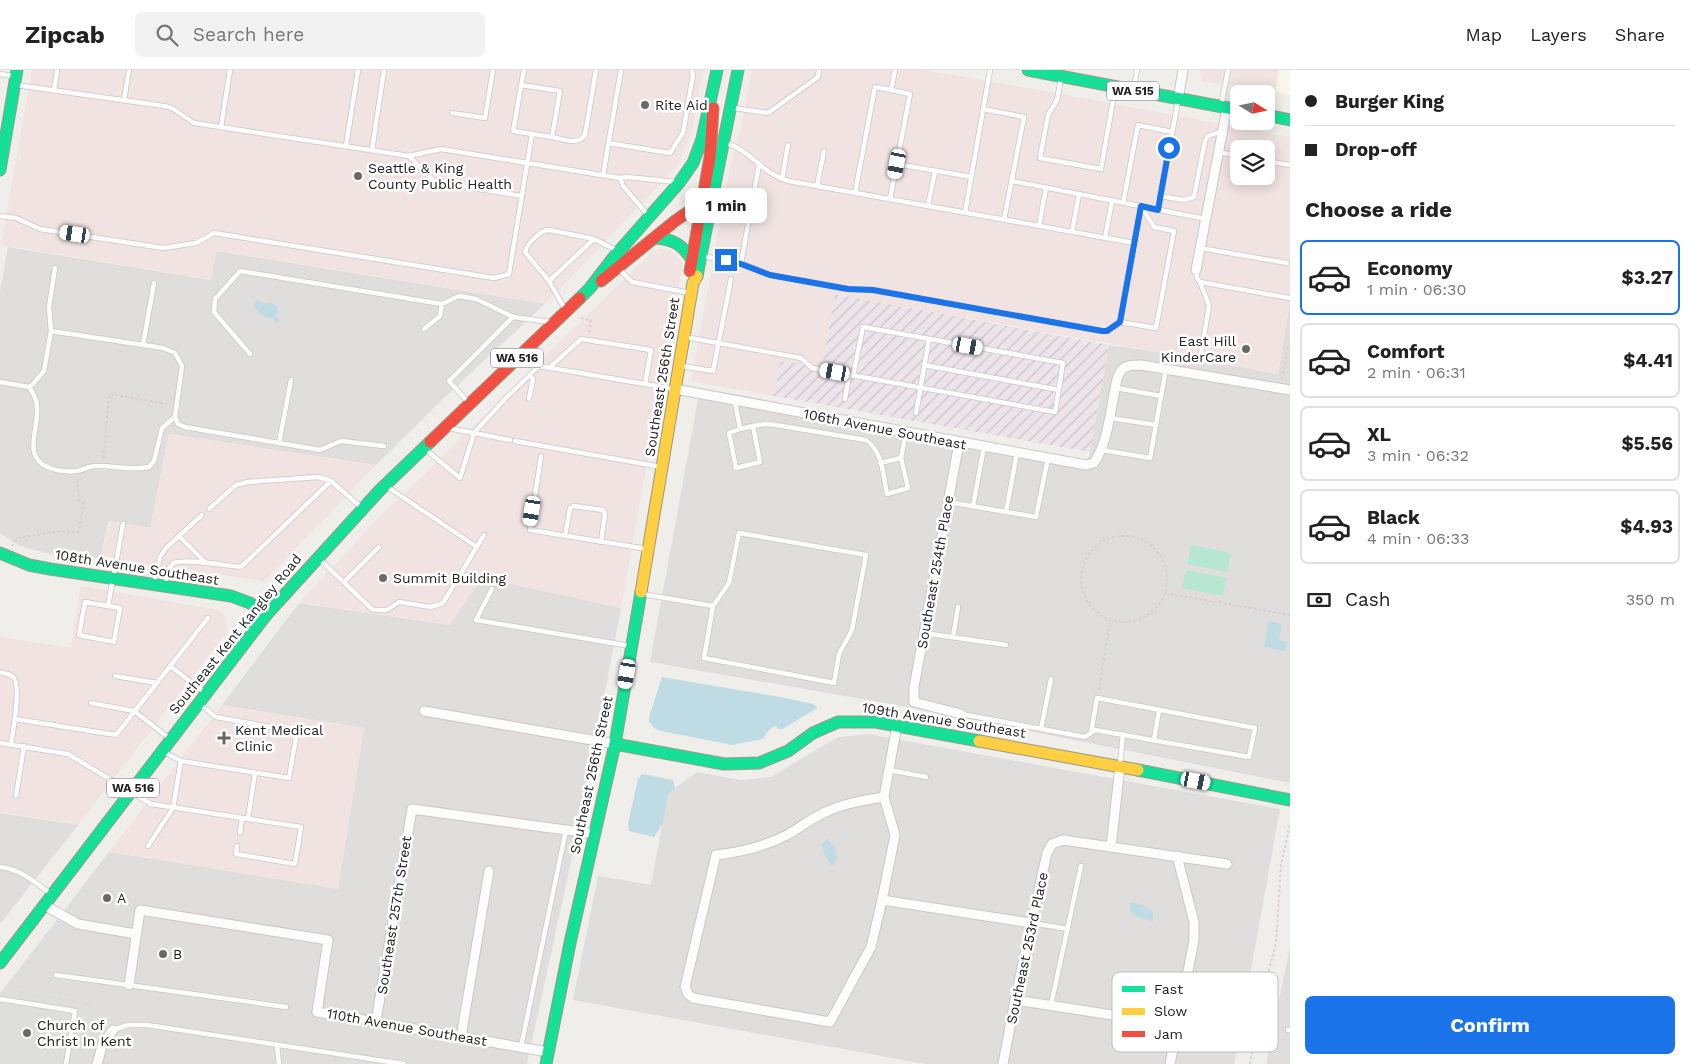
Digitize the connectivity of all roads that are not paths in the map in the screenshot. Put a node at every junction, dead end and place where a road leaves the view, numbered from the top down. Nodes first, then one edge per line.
1 (57, 70) edge
2 (129, 70) edge
3 (230, 70) edge
4 (358, 70) edge
5 (384, 70) edge
6 (493, 70) edge
7 (524, 70) edge
8 (596, 70) edge
9 (621, 70) edge
10 (692, 70) edge
11 (717, 70) edge
12 (738, 70) edge
13 (744, 70) edge
14 (820, 70) edge
15 (895, 70) edge
16 (990, 70) edge
17 (1028, 70) edge
18 (1137, 70) edge
19 (1183, 70) edge
20 (1228, 70) edge
21 (0, 74) edge
22 (1057, 74) edge
23 (16, 77) edge
24 (521, 85) junction
25 (714, 86) junction
26 (1116, 87) junction
27 (54, 90) junction
28 (891, 90) junction
29 (735, 91) junction
30 (1134, 91) junction
31 (124, 100) junction
32 (1178, 100) junction
33 (732, 107) junction
34 (1224, 108) junction
35 (983, 109) junction
36 (1230, 109) edge
37 (452, 112) dead end
38 (1275, 117) edge
39 (1290, 120) edge
40 (221, 127) junction
41 (1222, 131) junction
42 (1172, 132) junction
43 (532, 134) junction
44 (552, 137) junction
45 (608, 143) junction
46 (725, 143) junction
47 (788, 145) dead end
48 (346, 146) junction
49 (372, 150) junction
50 (824, 151) dead end
51 (1218, 152) junction
52 (1230, 154) edge
53 (409, 156) junction
54 (1275, 162) edge
55 (527, 163) junction
56 (897, 164) junction
57 (759, 165) junction
58 (1290, 165) edge
59 (0, 170) edge
60 (934, 171) junction
61 (603, 176) junction
62 (971, 177) junction
63 (620, 178) junction
64 (782, 180) junction
65 (1012, 181) junction
66 (679, 183) junction
67 (817, 186) junction
68 (1046, 188) junction
69 (856, 193) junction
70 (714, 194) junction
71 (1079, 194) junction
72 (522, 196) junction
73 (1160, 196) junction
74 (890, 199) junction
75 (702, 201) junction
76 (1112, 201) junction
77 (1123, 203) junction
78 (928, 206) junction
79 (1141, 206) junction
80 (1158, 210) junction
81 (965, 213) junction
82 (0, 216) edge
83 (650, 216) junction
84 (1206, 219) junction
85 (1004, 220) junction
86 (1039, 226) junction
87 (1072, 232) junction
88 (655, 238) junction
89 (1105, 238) junction
90 (594, 240) junction
91 (1134, 243) junction
92 (1200, 248) junction
93 (619, 251) junction
94 (697, 258) junction
95 (1287, 263) dead end
96 (741, 264) junction
97 (55, 268) dead end
98 (618, 268) junction
99 (1196, 270) joint
100 (731, 279) dead end
101 (549, 281) junction
102 (1200, 282) junction
103 (154, 283) dead end
104 (590, 288) junction
105 (692, 288) junction
106 (1289, 298) edge
107 (442, 304) junction
108 (566, 311) junction
109 (513, 316) junction
110 (1120, 322) junction
111 (554, 323) junction
112 (424, 329) dead end
113 (51, 331) junction
114 (684, 337) junction
115 (929, 339) junction
116 (718, 343) junction
117 (143, 345) junction
118 (250, 354) dead end
119 (1201, 354) dead end
120 (514, 362) junction
121 (679, 365) junction
122 (924, 365) junction
123 (539, 366) junction
124 (548, 368) junction
125 (1166, 369) junction
126 (530, 375) junction
127 (851, 375) junction
128 (291, 380) dead end
129 (0, 382) edge
130 (645, 384) junction
131 (29, 387) junction
132 (920, 388) junction
133 (1115, 388) junction
134 (1285, 389) edge
135 (675, 390) junction
136 (1058, 390) junction
137 (1161, 396) junction
138 (529, 399) dead end
139 (845, 399) dead end
140 (735, 401) junction
141 (469, 404) junction
142 (916, 413) dead end
143 (174, 417) junction
144 (1109, 418) junction
145 (752, 426) junction
146 (1156, 426) junction
147 (445, 428) junction
148 (740, 429) junction
149 (474, 433) junction
150 (906, 433) junction
151 (280, 443) junction
152 (959, 443) junction
153 (384, 446) dead end
154 (984, 447) junction
155 (424, 448) junction
156 (1102, 450) junction
157 (1017, 453) junction
158 (540, 456) dead end
159 (901, 458) junction
160 (1048, 458) junction
161 (880, 463) junction
162 (662, 467) junction
163 (331, 481) junction
164 (385, 485) junction
165 (948, 502) junction
166 (973, 506) junction
167 (363, 508) junction
168 (209, 509) dead end
169 (1006, 512) junction
170 (202, 515) dead end
171 (123, 524) dead end
172 (484, 535) dead end
173 (179, 536) junction
174 (565, 536) junction
175 (601, 542) junction
176 (379, 547) dead end
177 (477, 547) junction
178 (648, 549) junction
179 (0, 553) edge
180 (318, 557) junction
181 (206, 562) junction
182 (113, 579) junction
183 (344, 582) junction
184 (159, 586) junction
185 (492, 589) dead end
186 (640, 594) junction
187 (108, 606) junction
188 (713, 606) junction
189 (958, 607) dead end
190 (267, 614) junction
191 (208, 618) dead end
192 (924, 633) junction
193 (953, 637) junction
194 (1006, 646) dead end
195 (631, 647) junction
196 (170, 666) junction
197 (0, 672) edge
198 (115, 676) dead end
199 (1051, 678) dead end
200 (157, 683) junction
201 (201, 698) junction
202 (91, 703) dead end
203 (1159, 710) junction
204 (134, 711) junction
205 (424, 711) dead end
206 (961, 714) joint
207 (15, 718) junction
208 (897, 725) junction
209 (1041, 729) junction
210 (1091, 732) junction
211 (1123, 734) junction
212 (170, 739) junction
213 (1154, 740) junction
214 (0, 743) edge
215 (11, 744) junction
216 (615, 744) junction
217 (24, 746) junction
218 (161, 751) junction
219 (181, 761) junction
220 (1120, 766) junction
221 (889, 770) junction
222 (255, 773) junction
223 (926, 776) dead end
224 (130, 792) junction
225 (16, 796) dead end
226 (884, 797) junction
227 (1290, 800) edge
228 (173, 808) junction
229 (245, 819) junction
230 (566, 830) junction
231 (240, 833) dead end
232 (595, 834) junction
233 (148, 846) dead end
234 (237, 846) dead end
235 (1111, 847) junction
236 (1176, 856) junction
237 (1227, 864) dead end
238 (1081, 866) dead end
239 (0, 867) edge
240 (489, 871) dead end
241 (52, 895) junction
242 (882, 900) junction
243 (44, 905) junction
244 (1031, 923) junction
245 (1068, 930) junction
246 (136, 934) junction
247 (0, 963) edge
248 (1188, 972) edge
249 (56, 975) dead end
250 (129, 985) junction
251 (0, 999) edge
252 (1015, 1000) junction
253 (1051, 1005) junction
254 (286, 1007) dead end
255 (1112, 1014) edge
256 (376, 1022) junction
257 (113, 1030) joint
258 (461, 1037) junction
259 (277, 1045) junction
260 (521, 1047) junction
261 (548, 1052) junction
262 (66, 1064) edge
263 (97, 1064) edge
264 (279, 1064) edge
265 (404, 1064) edge
266 (546, 1064) edge
267 (1003, 1064) edge

1 - 27 lane
2 - 31 lane
3 - 40 lane
4 - 48 lane
5 - 49 lane
6 - 37 lane
7 - 24 lane
8 - 44 lane
9 - 45 lane
10 - 45 lane
11 - 25 main road, Southeast 256th Street / WA 516
12 - 29 main road, Southeast 256th Street
13 - 29 main road
14 - 33 lane
15 - 28 lane
16 - 35 lane
17 - 22 main road, WA 515
18 - 30 lane
19 - 32 street
20 - 34 lane
21 - 23 lane
22 - 26 main road, WA 515
22 - 26 lane
23 - 27 lane
23 - 59 main road
24 - 43 lane
24 - 44 lane
25 - 66 main road, Southeast Kent Kangley Road / WA 516
25 - 75 main road, Southeast 256th Street / WA 516
26 - 30 main road, WA 515
27 - 31 lane
28 - 56 lane
28 - 69 lane
29 - 33 main road, Southeast 256th Street
30 - 32 main road, WA 515
31 - 40 lane
32 - 34 main road, WA 515
32 - 42 lane
33 - 46 main road, Southeast 256th Street
34 - 36 main road, WA 515
34 - 41 street
35 - 62 lane
35 - 65 lane
38 - 39 main road
40 - 48 lane
41 - 51 street
41 - 73 lane
42 - 73 lane
42 - 77 lane
43 - 44 lane
43 - 55 lane
45 - 61 lane
46 - 57 lane
46 - 70 main road, Southeast 256th Street
47 - 64 lane
48 - 49 lane
49 - 53 lane
50 - 67 lane
51 - 52 lane
51 - 84 street
53 - 55 lane
53 - 72 lane
54 - 58 lane
55 - 61 lane
55 - 72 lane
56 - 60 lane
56 - 74 lane
57 - 64 lane
57 - 96 lane
60 - 62 lane
60 - 78 lane
61 - 63 lane
62 - 81 lane
63 - 66 lane
63 - 83 lane
64 - 67 lane
65 - 68 lane
65 - 85 lane
66 - 83 main road, Southeast Kent Kangley Road / WA 516
67 - 69 lane
68 - 71 lane
68 - 86 lane
69 - 74 lane
70 - 75 main road, Southeast Kent Kangley Road / WA 516
70 - 94 main road, Southeast 256th Street
71 - 76 lane
71 - 87 lane
72 - 82 lane
73 - 80 lane
74 - 78 lane
75 - 88 main road, Southeast Kent Kangley Road / WA 516
75 - 94 main road, Southeast 256th Street
76 - 77 lane
76 - 89 lane
77 - 79 lane
78 - 81 lane
79 - 80 lane
79 - 91 lane
79 - 110 lane
80 - 84 lane
81 - 85 lane
83 - 93 main road, Southeast Kent Kangley Road / WA 516
83 - 98 main road
84 - 92 street
85 - 86 lane
86 - 87 lane
87 - 89 lane
88 - 94 main road
88 - 98 main road, Southeast Kent Kangley Road / WA 516
89 - 91 lane
90 - 93 lane
90 - 101 lane
90 - 101 lane
91 - 110 lane
92 - 95 lane
92 - 99 street
93 - 104 main road, Southeast Kent Kangley Road / WA 516
94 - 96 lane
94 - 105 main road, Southeast 256th Street
96 - 110 lane
97 - 113 lane
98 - 104 main road, Southeast Kent Kangley Road / WA 516
98 - 105 lane
99 - 102 lane
100 - 116 lane
101 - 108 lane
102 - 106 lane
102 - 119 lane
103 - 117 lane
104 - 108 main road, Southeast Kent Kangley Road / WA 516
105 - 114 main road, Southeast 256th Street
107 - 109 lane
107 - 112 lane
107 - 118 lane
108 - 111 main road, Southeast Kent Kangley Road / WA 516
109 - 111 lane
109 - 141 lane
111 - 120 main road, Southeast Kent Kangley Road / WA 516
113 - 117 lane
113 - 131 lane
114 - 116 lane
114 - 121 main road, Southeast 256th Street
115 - 122 lane
115 - 127 lane
115 - 136 lane
116 - 121 lane
116 - 127 lane
117 - 143 lane
120 - 123 lane
120 - 141 main road, Southeast Kent Kangley Road / WA 516
121 - 135 main road, Southeast 256th Street
122 - 132 lane
122 - 136 lane
123 - 124 lane
123 - 126 lane
124 - 130 lane
124 - 130 lane
125 - 133 street
125 - 134 street
125 - 137 lane
126 - 138 lane
126 - 149 lane
127 - 132 lane
127 - 139 lane
128 - 151 lane
129 - 131 lane
130 - 135 lane
131 - 143 lane
132 - 136 lane
132 - 142 lane
133 - 137 lane
133 - 144 street
135 - 140 street, 106th Avenue Southeast
135 - 162 main road, Southeast 256th Street
137 - 146 lane
140 - 148 lane
140 - 150 street, 106th Avenue Southeast
141 - 147 main road, Southeast Kent Kangley Road / WA 516
143 - 151 lane
144 - 146 lane
144 - 156 street
145 - 148 lane
145 - 148 lane
145 - 161 lane
146 - 156 lane
147 - 149 lane
147 - 155 main road, Southeast Kent Kangley Road / WA 516
149 - 155 lane
149 - 162 lane
150 - 152 street, 106th Avenue Southeast
150 - 159 lane
151 - 153 lane
152 - 154 street, 106th Avenue Southeast
152 - 165 street, Southeast 254th Place
154 - 157 street, 106th Avenue Southeast
154 - 166 lane
155 - 164 main road, Southeast Kent Kangley Road / WA 516
156 - 160 street, 106th Avenue Southeast
157 - 160 street, 106th Avenue Southeast
157 - 169 lane
158 - 174 lane
159 - 161 lane
159 - 161 lane
160 - 169 lane
162 - 178 main road, Southeast 256th Street
163 - 167 lane
163 - 168 lane
163 - 181 lane
164 - 167 main road, Southeast Kent Kangley Road / WA 516
164 - 177 lane
165 - 166 lane
165 - 192 street, Southeast 254th Place
166 - 169 lane
167 - 180 main road, Southeast Kent Kangley Road / WA 516
170 - 173 lane
171 - 182 lane
172 - 177 lane
173 - 181 lane
173 - 184 lane
174 - 175 lane
174 - 175 lane
175 - 178 lane
176 - 183 lane
177 - 183 lane
178 - 186 main road, Southeast 256th Street
179 - 182 main road, 108th Avenue Southeast
180 - 183 lane
180 - 190 main road, Southeast Kent Kangley Road / WA 516
181 - 184 lane
182 - 184 main road, 108th Avenue Southeast
182 - 187 lane
184 - 190 main road, 108th Avenue Southeast
185 - 195 lane
186 - 188 lane
186 - 195 main road, Southeast 256th Street
187 - 187 lane
188 - 188 lane
189 - 193 lane
190 - 201 main road, Southeast Kent Kangley Road / WA 516
191 - 196 lane
192 - 193 lane
192 - 206 street, Southeast 254th Place
193 - 194 lane
195 - 216 main road, Southeast 256th Street
196 - 200 lane
196 - 201 lane
197 - 207 lane
198 - 200 lane
199 - 209 lane
200 - 204 lane
201 - 212 main road, Southeast Kent Kangley Road / WA 516
201 - 222 lane
202 - 204 lane
203 - 210 lane
203 - 213 lane
203 - 213 lane
204 - 207 lane
204 - 212 lane
205 - 216 street, 109th Avenue Southeast
206 - 209 lane
207 - 215 lane
208 - 216 main road, 109th Avenue Southeast
208 - 220 main road, 109th Avenue Southeast
208 - 221 street
209 - 210 lane
210 - 211 lane
211 - 213 lane
211 - 220 lane
212 - 218 main road, Southeast Kent Kangley Road / WA 516
214 - 215 lane
215 - 217 lane
216 - 232 main road, Southeast 256th Street
217 - 224 lane
217 - 225 lane
218 - 219 lane
218 - 224 main road, Southeast Kent Kangley Road / WA 516
219 - 222 lane
219 - 228 lane
220 - 227 main road, 109th Avenue Southeast
220 - 235 street
221 - 223 lane
221 - 226 street
222 - 229 lane
224 - 228 lane
224 - 241 main road, Southeast Kent Kangley Road / WA 516
226 - 242 street
226 - 242 street
228 - 229 lane
228 - 233 lane
229 - 231 lane
229 - 234 lane
230 - 232 street
230 - 256 street, Southeast 257th Street
230 - 260 lane
232 - 261 main road, Southeast 256th Street
235 - 236 street
235 - 244 street, Southeast 253rd Place
236 - 237 street
236 - 248 street
238 - 245 lane
239 - 241 lane
240 - 258 street
241 - 243 main road, Southeast Kent Kangley Road / WA 516
242 - 244 street
243 - 246 street
243 - 247 main road, Southeast Kent Kangley Road / WA 516
244 - 245 lane
244 - 252 street, Southeast 253rd Place
245 - 253 lane
246 - 250 street
246 - 256 street, 110th Avenue Southeast
249 - 250 lane
250 - 254 lane
251 - 262 lane
252 - 253 street
252 - 267 street, Southeast 253rd Place
253 - 255 street
256 - 258 street, 110th Avenue Southeast
257 - 259 lane
257 - 263 street
258 - 260 street, 110th Avenue Southeast
259 - 264 lane
259 - 265 lane
260 - 261 street, 110th Avenue Southeast
261 - 266 main road, Southeast 256th Street

